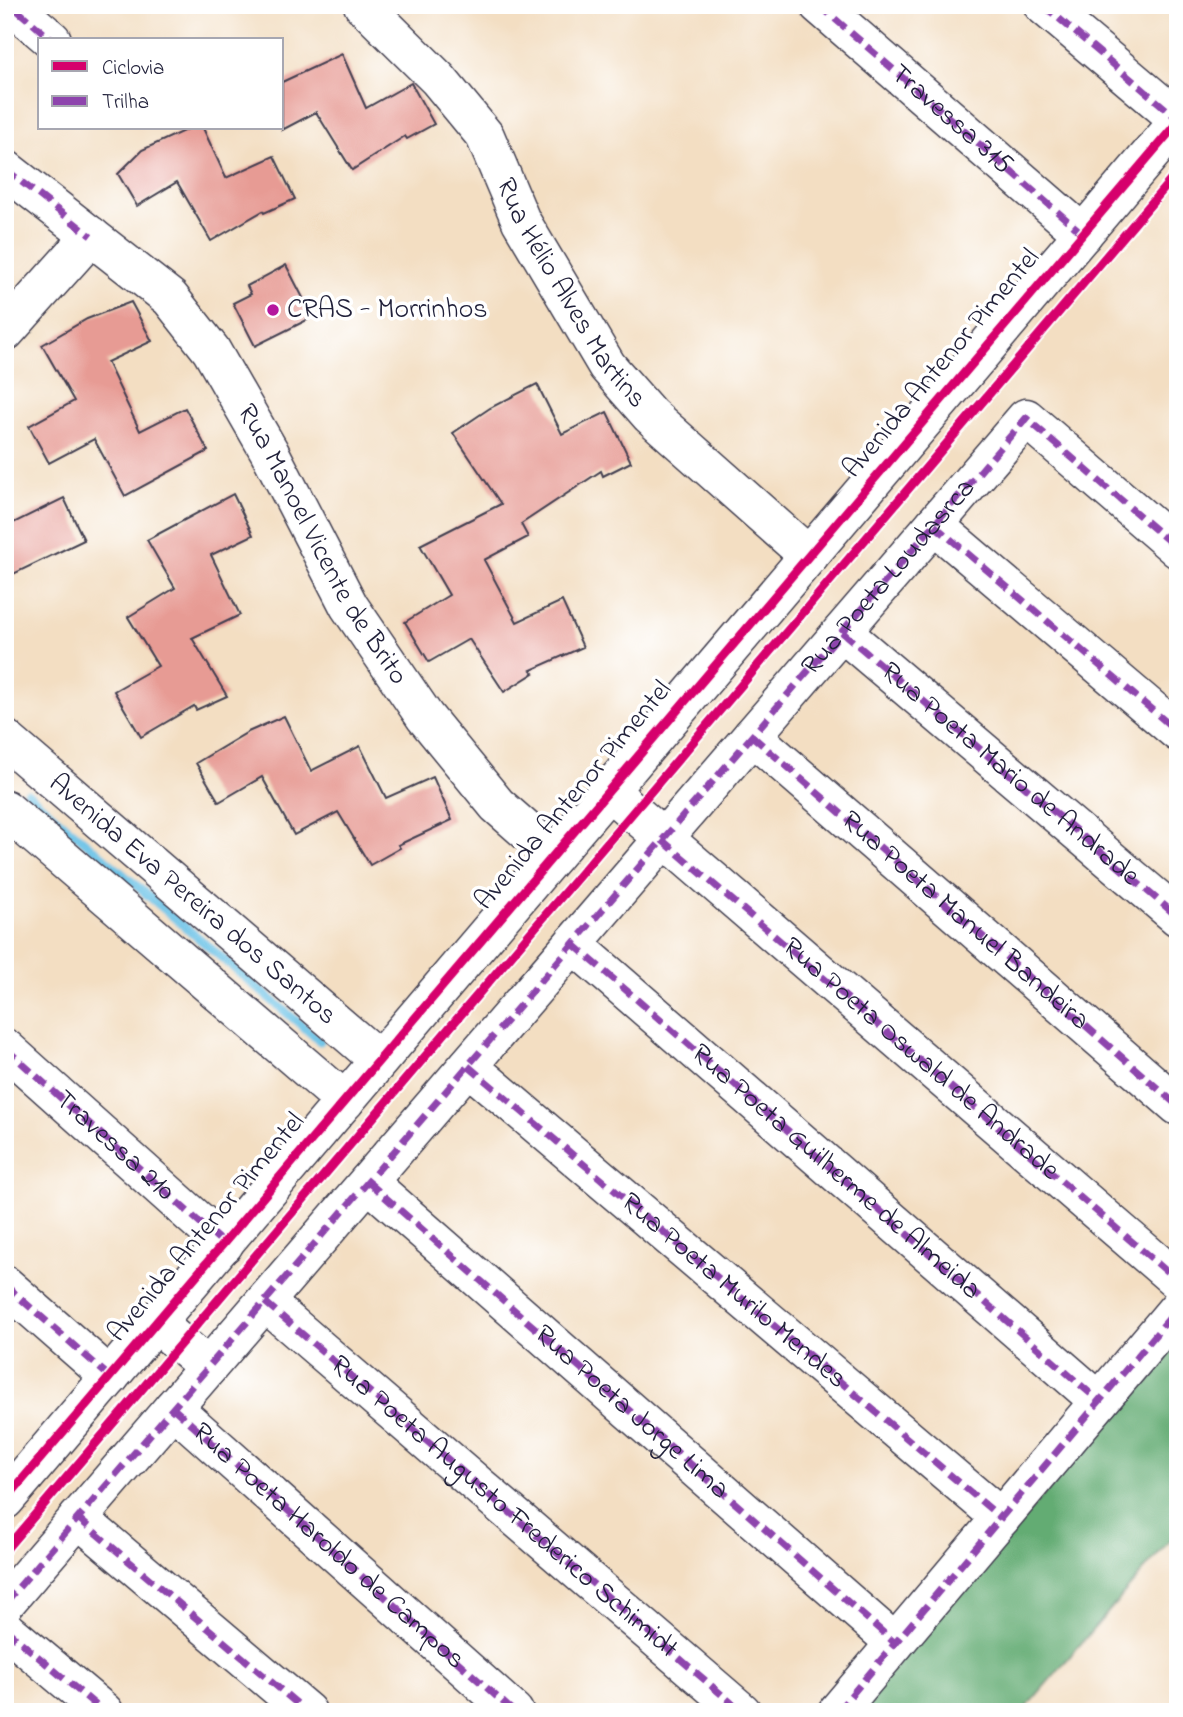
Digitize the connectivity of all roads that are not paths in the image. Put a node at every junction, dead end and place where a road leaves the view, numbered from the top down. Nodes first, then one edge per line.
1 (363, 5) edge
2 (819, 5) edge
3 (1043, 5) edge
4 (14, 13) edge
5 (48, 38) edge
6 (1178, 121) edge
7 (5, 169) edge
8 (1083, 234) junction
9 (91, 236) junction
10 (5, 332) edge
11 (933, 525) junction
12 (1178, 549) edge
13 (808, 555) junction
14 (842, 632) junction
15 (1178, 732) edge
16 (752, 736) junction
17 (7, 745) edge
18 (609, 791) junction
19 (5, 809) edge
20 (662, 840) junction
21 (554, 855) junction
22 (1178, 917) edge
23 (573, 944) junction
24 (5, 1048) edge
25 (379, 1060) junction
26 (468, 1066) junction
27 (345, 1101) junction
28 (1178, 1106) edge
29 (368, 1182) junction
30 (224, 1244) junction
31 (1178, 1281) edge
32 (5, 1285) edge
33 (265, 1302) junction
34 (1178, 1308) edge
35 (156, 1323) junction
36 (208, 1367) junction
37 (110, 1377) junction
38 (1100, 1401) junction
39 (173, 1408) junction
40 (5, 1500) edge
41 (78, 1518) junction
42 (1001, 1518) junction
43 (5, 1603) edge
44 (5, 1629) edge
45 (895, 1643) junction
46 (104, 1712) edge
47 (307, 1712) edge
48 (514, 1712) edge
49 (742, 1712) edge
50 (837, 1712) edge

1 - 13 street, Rua Hélio Alves Martins
2 - 8 street, Travessa 315
3 - 6 street
4 - 5 street
6 - 8 street, Avenida Antenor Pimentel
7 - 9 street, Rua Manoel Vicente de Brito
8 - 13 street, Avenida Antenor Pimentel
9 - 10 street
9 - 21 street, Rua Manoel Vicente de Brito
11 - 12 street, Rua Poeta Loudasrca
11 - 14 street, Rua Poeta Loudasrca
11 - 15 street
13 - 18 street, Avenida Antenor Pimentel
14 - 16 street, Rua Poeta Loudasrca
14 - 22 street, Rua Poeta Mario de Andrade
16 - 20 street, Rua Poeta Loudasrca
16 - 28 street, Rua Poeta Manuel Bandeira
17 - 25 street, Avenida Eva Pereira dos Santos
18 - 20 street, Rua Poeta Oswald de Andrade
18 - 21 street, Avenida Antenor Pimentel
19 - 27 street
20 - 23 street, Rua Poeta Loudasrca
20 - 31 street, Rua Poeta Oswald de Andrade
21 - 25 street, Avenida Antenor Pimentel
23 - 26 street, Rua Poeta Loudasrca
23 - 38 street, Rua Poeta Guilherme de Almeida
24 - 30 street, Travessa 210
25 - 27 street, Avenida Antenor Pimentel
26 - 29 street, Rua Poeta Loudasrca
26 - 42 street, Rua Poeta Murilo Mendes
27 - 30 street, Avenida Antenor Pimentel
29 - 33 street, Rua Poeta Loudasrca
29 - 45 street, Rua Poeta Jorge Lima
30 - 35 street, Avenida Antenor Pimentel
32 - 37 street
33 - 36 street, Rua Poeta Loudasrca
33 - 49 street, Rua Poeta Augusto Frederico Schimidt
34 - 38 street
35 - 36 street
35 - 37 street, Avenida Antenor Pimentel
36 - 39 street, Rua Poeta Loudasrca
37 - 40 street, Avenida Antenor Pimentel
38 - 42 street
39 - 41 street, Rua Poeta Loudasrca
39 - 48 street, Rua Poeta Haroldo de Campos
41 - 43 street, Rua Poeta Loudasrca
41 - 47 street
42 - 45 street
44 - 46 street
45 - 50 street

